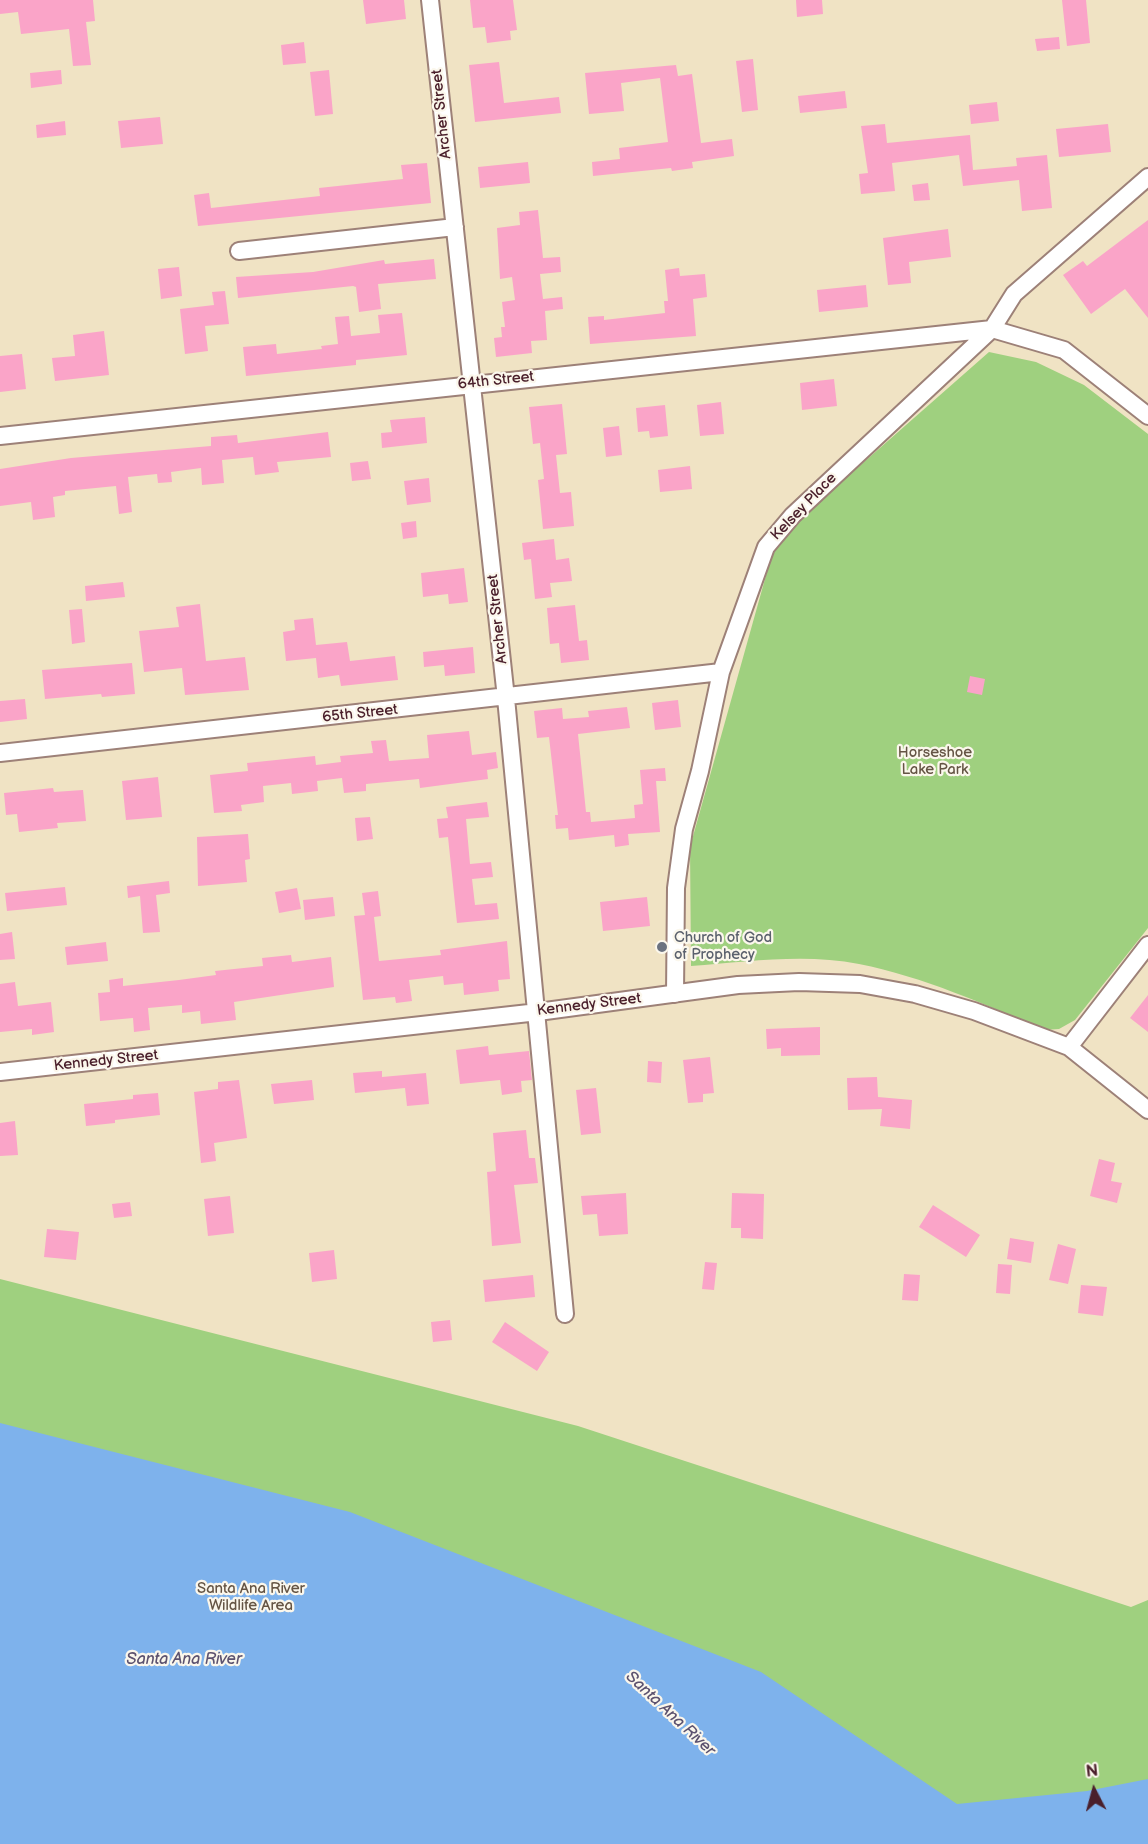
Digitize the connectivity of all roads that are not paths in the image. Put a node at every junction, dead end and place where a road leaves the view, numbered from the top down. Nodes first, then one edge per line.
1 (430, 0) edge
2 (1148, 177) edge
3 (455, 227) junction
4 (239, 251) dead end
5 (992, 329) junction
6 (473, 384) junction
7 (1148, 416) edge
8 (0, 436) edge
9 (721, 672) junction
10 (506, 698) junction
11 (0, 753) edge
12 (1148, 945) edge
13 (675, 994) junction
14 (538, 1012) junction
15 (1069, 1047) junction
16 (0, 1072) edge
17 (1148, 1110) edge
18 (565, 1314) dead end

1 - 3 street, Archer Street
2 - 5 street, Kelsey Place
3 - 4 street
3 - 6 street, Archer Street
5 - 6 street, 64th Street
5 - 7 street
5 - 9 street, Kelsey Place
6 - 8 street, 64th Street
6 - 10 street, Archer Street
9 - 10 street, 65th Street
9 - 13 street, Kelsey Place
10 - 11 street, 65th Street
10 - 14 street, Archer Street
12 - 15 street
13 - 14 street, Kennedy Street
13 - 15 street, Kennedy Street
14 - 16 street, Kennedy Street
14 - 18 street, Archer Street
15 - 17 street, Kennedy Street

